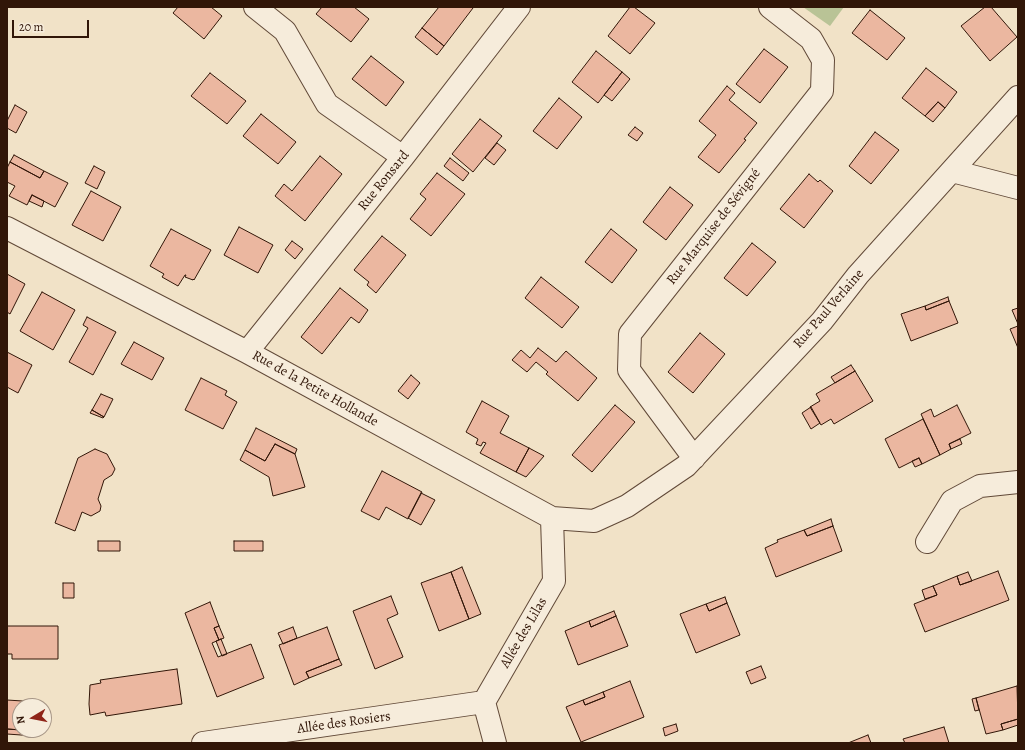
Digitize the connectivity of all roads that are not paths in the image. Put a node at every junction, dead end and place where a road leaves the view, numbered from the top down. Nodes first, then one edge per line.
1 (255, 7) edge
2 (519, 7) edge
3 (770, 7) edge
4 (1018, 97) edge
5 (403, 157) junction
6 (952, 170) junction
7 (1018, 188) edge
8 (7, 228) edge
9 (247, 352) junction
10 (694, 458) junction
11 (1018, 482) edge
12 (627, 506) joint
13 (552, 518) junction
14 (927, 542) dead end
15 (484, 702) junction
16 (203, 743) edge
17 (495, 743) edge

1 - 5 street
2 - 5 street, Rue Ronsard
3 - 10 street, Rue Marquise de Sévigné
4 - 6 street, Rue Paul Verlaine
5 - 9 street, Rue Ronsard
6 - 7 street
6 - 10 street, Rue Paul Verlaine
8 - 9 street, Rue de la Petite Hollande
9 - 13 street, Rue de la Petite Hollande
10 - 12 street, Rue Paul Verlaine
11 - 14 street
12 - 13 street, Rue de la Petite Hollande
13 - 15 street, Allée des Lilas
15 - 16 street, Allée des Rosiers
15 - 17 street

